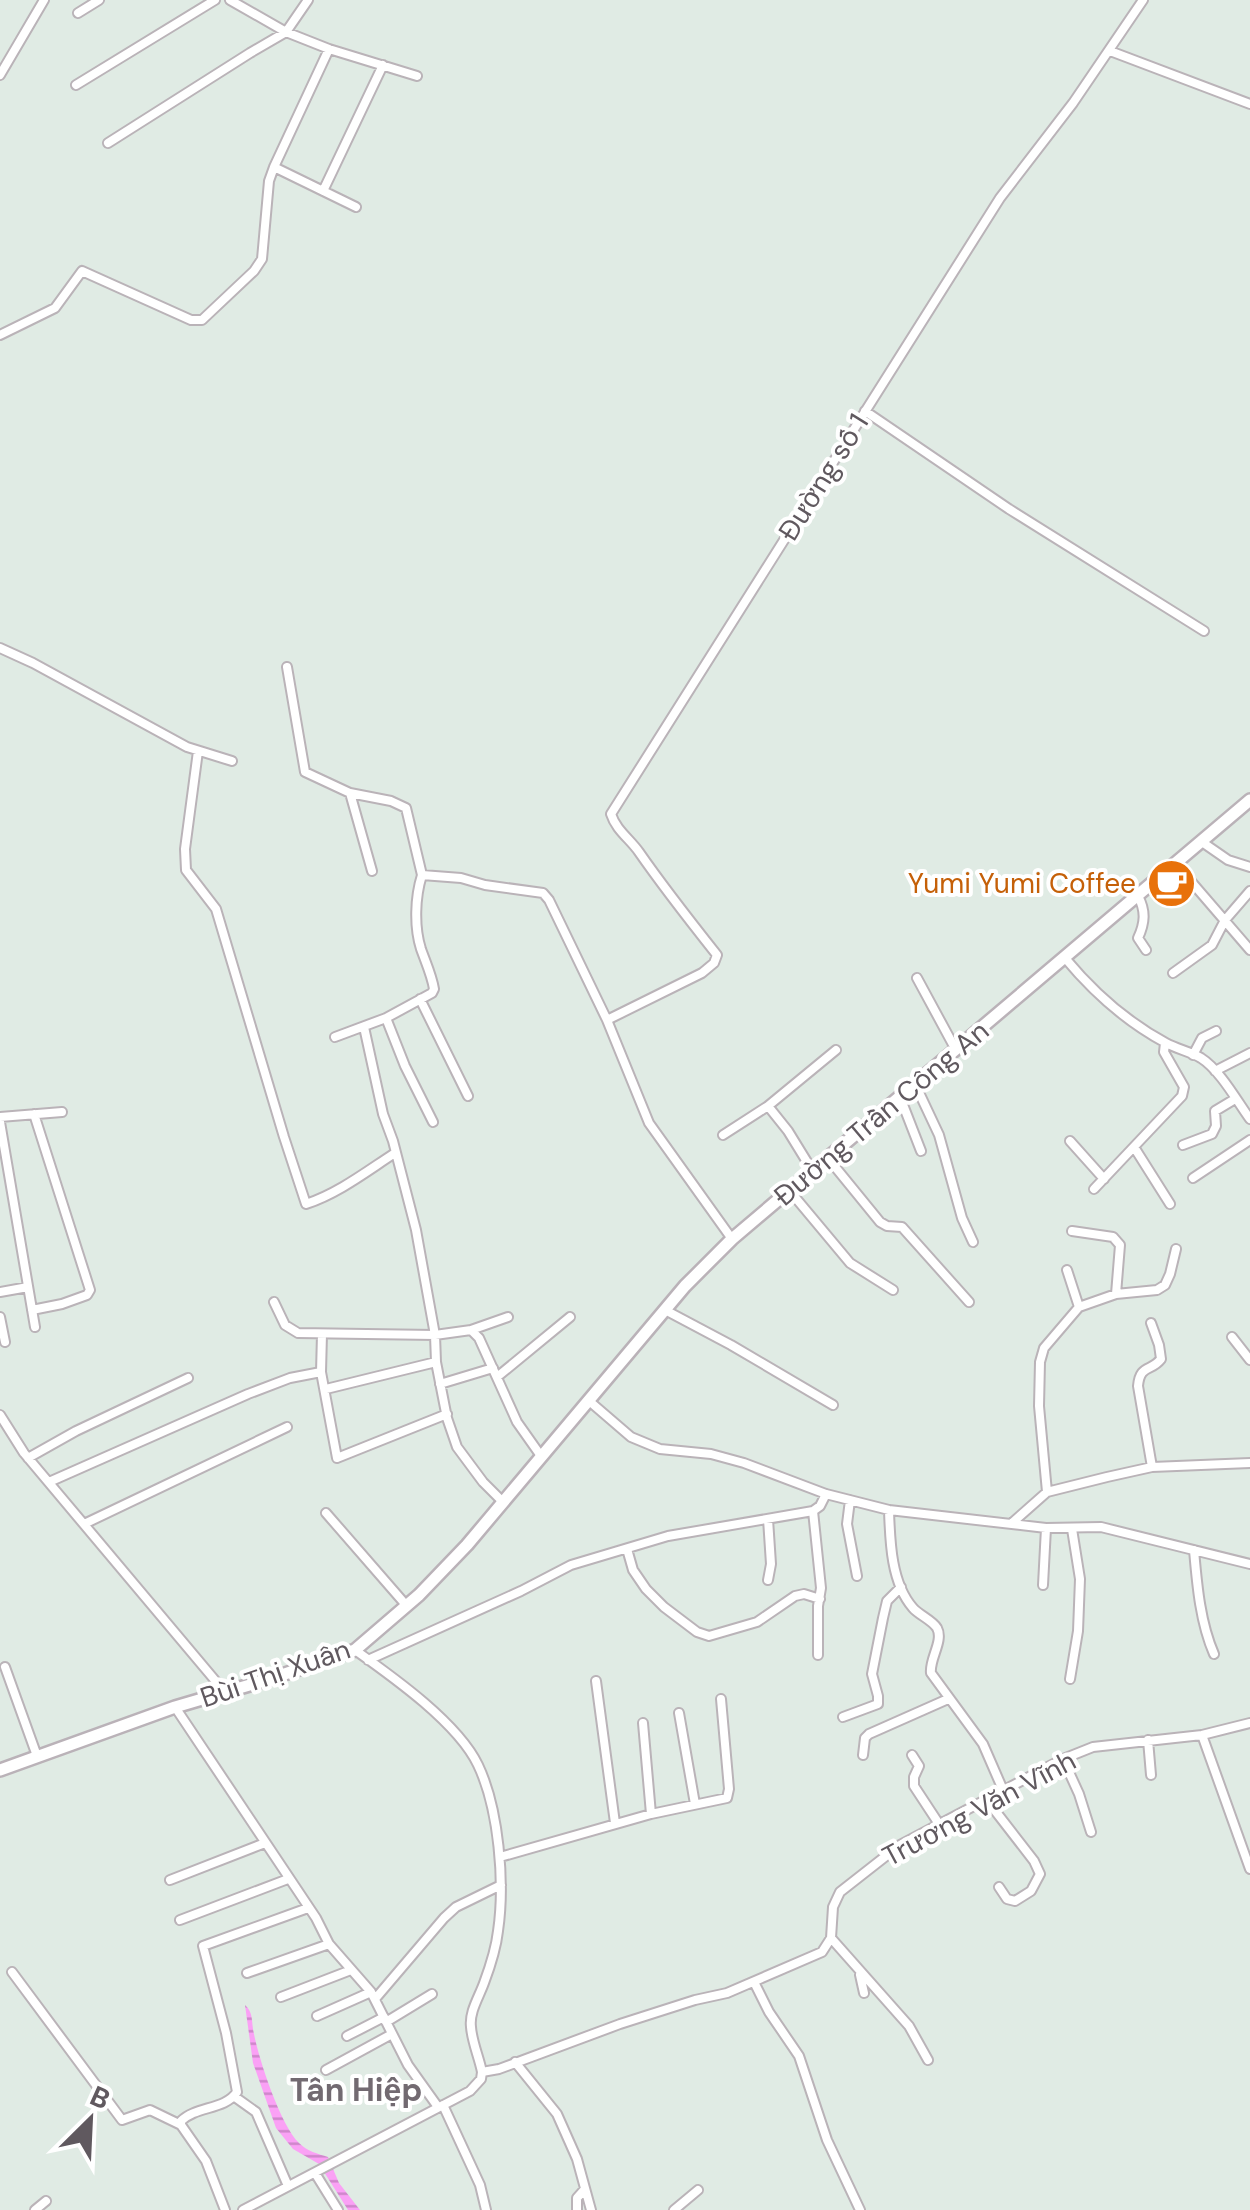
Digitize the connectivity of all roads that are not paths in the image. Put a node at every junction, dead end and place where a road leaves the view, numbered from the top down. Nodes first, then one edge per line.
1 (44, 0) edge
2 (100, 0) edge
3 (215, 0) edge
4 (230, 0) edge
5 (308, 0) edge
6 (1143, 0) edge
7 (78, 13) dead end
8 (286, 32) junction
9 (328, 48) junction
10 (1110, 51) junction
11 (383, 65) junction
12 (0, 75) edge
13 (418, 76) dead end
14 (76, 85) dead end
15 (1250, 104) edge
16 (108, 143) dead end
17 (274, 167) junction
18 (323, 191) junction
19 (356, 206) dead end
20 (0, 336) edge
21 (865, 411) junction
22 (1204, 632) dead end
23 (0, 648) edge
24 (287, 667) dead end
25 (198, 751) junction
26 (232, 762) dead end
27 (350, 793) junction
28 (1250, 800) edge
29 (1202, 842) junction
30 (1176, 864) junction
31 (1250, 866) edge
32 (372, 870) dead end
33 (422, 875) junction
34 (1250, 891) edge
35 (1138, 896) junction
36 (1226, 920) junction
37 (1146, 950) dead end
38 (1250, 950) edge
39 (1065, 958) junction
40 (1173, 972) dead end
41 (918, 978) dead end
42 (420, 999) junction
43 (386, 1018) junction
44 (607, 1020) junction
45 (364, 1027) junction
46 (1216, 1031) dead end
47 (335, 1037) dead end
48 (1165, 1042) junction
49 (836, 1050) dead end
50 (956, 1050) junction
51 (1250, 1053) edge
52 (1193, 1054) junction
53 (1215, 1072) junction
54 (915, 1084) junction
55 (468, 1096) dead end
56 (900, 1097) junction
57 (1237, 1102) junction
58 (1250, 1102) edge
59 (768, 1106) junction
60 (62, 1112) dead end
61 (34, 1114) junction
62 (0, 1120) edge
63 (1250, 1120) edge
64 (434, 1122) dead end
65 (723, 1135) dead end
66 (1250, 1140) edge
67 (1070, 1141) dead end
68 (1183, 1146) dead end
69 (1134, 1147) junction
70 (921, 1151) dead end
71 (395, 1152) junction
72 (827, 1157) junction
73 (812, 1170) junction
74 (1193, 1178) dead end
75 (1104, 1179) junction
76 (1094, 1189) dead end
77 (788, 1190) junction
78 (1170, 1204) dead end
79 (1072, 1232) dead end
80 (732, 1238) junction
81 (973, 1242) dead end
82 (1176, 1249) dead end
83 (1067, 1270) dead end
84 (28, 1287) junction
85 (893, 1290) dead end
86 (0, 1292) edge
87 (1116, 1294) junction
88 (274, 1302) dead end
89 (969, 1302) dead end
90 (1079, 1307) junction
91 (32, 1310) junction
92 (664, 1310) junction
93 (508, 1317) dead end
94 (570, 1317) dead end
95 (1, 1322) edge
96 (1151, 1323) dead end
97 (35, 1327) dead end
98 (471, 1330) junction
99 (322, 1334) junction
100 (435, 1335) junction
101 (1232, 1336) dead end
102 (5, 1342) dead end
103 (1250, 1360) edge
104 (436, 1362) junction
105 (321, 1372) junction
106 (495, 1373) junction
107 (188, 1378) dead end
108 (440, 1384) junction
109 (326, 1390) junction
110 (588, 1400) junction
111 (833, 1405) dead end
112 (447, 1414) junction
113 (0, 1415) edge
114 (287, 1427) dead end
115 (541, 1456) junction
116 (28, 1458) junction
117 (1250, 1463) edge
118 (1152, 1468) junction
119 (49, 1482) junction
120 (1048, 1492) junction
121 (826, 1494) junction
122 (850, 1500) junction
123 (503, 1502) junction
124 (888, 1510) junction
125 (813, 1511) junction
126 (326, 1513) dead end
127 (768, 1519) junction
128 (1012, 1523) junction
129 (84, 1524) junction
130 (1046, 1528) junction
131 (1072, 1528) junction
132 (627, 1549) junction
133 (1194, 1550) junction
134 (1250, 1564) edge
135 (857, 1576) dead end
136 (768, 1580) dead end
137 (1043, 1586) dead end
138 (901, 1587) junction
139 (820, 1599) junction
140 (406, 1606) junction
141 (355, 1650) junction
142 (1214, 1654) dead end
143 (818, 1656) dead end
144 (368, 1660) junction
145 (5, 1667) dead end
146 (1070, 1679) dead end
147 (596, 1681) dead end
148 (224, 1691) junction
149 (721, 1699) dead end
150 (948, 1699) junction
151 (175, 1706) junction
152 (679, 1713) dead end
153 (844, 1716) dead end
154 (643, 1723) dead end
155 (1249, 1727) edge
156 (1202, 1735) junction
157 (1148, 1740) junction
158 (862, 1755) dead end
159 (912, 1755) dead end
160 (38, 1756) junction
161 (1063, 1759) junction
162 (0, 1770) edge
163 (1151, 1775) dead end
164 (1003, 1790) junction
165 (986, 1799) junction
166 (695, 1804) junction
167 (651, 1814) junction
168 (615, 1824) junction
169 (939, 1824) junction
170 (1091, 1832) dead end
171 (264, 1842) junction
172 (500, 1857) junction
173 (1250, 1869) edge
174 (288, 1879) junction
175 (170, 1880) dead end
176 (502, 1885) junction
177 (999, 1886) dead end
178 (308, 1908) junction
179 (180, 1920) dead end
180 (831, 1938) junction
181 (329, 1944) junction
182 (351, 1970) junction
183 (858, 1971) junction
184 (12, 1972) dead end
185 (246, 1974) dead end
186 (754, 1982) junction
187 (864, 1992) dead end
188 (432, 1994) dead end
189 (373, 1996) junction
190 (281, 1998) dead end
191 (317, 2016) dead end
192 (385, 2020) junction
193 (392, 2034) junction
194 (347, 2036) dead end
195 (928, 2060) dead end
196 (516, 2062) junction
197 (326, 2070) dead end
198 (482, 2072) junction
199 (234, 2097) junction
200 (441, 2106) junction
201 (182, 2125) junction
202 (318, 2171) junction
203 (288, 2186) junction
204 (585, 2190) junction
205 (698, 2190) dead end
206 (46, 2201) dead end
207 (255, 2207) edge
208 (36, 2210) edge
209 (225, 2210) edge
210 (244, 2210) edge
211 (338, 2210) edge
212 (486, 2210) edge
213 (576, 2210) edge
214 (592, 2210) edge
215 (674, 2210) edge
216 (860, 2210) edge

1 - 12 street
2 - 7 street
3 - 14 street
4 - 8 street
5 - 8 street
6 - 10 street, Đường số 1
8 - 9 street
8 - 16 street
9 - 11 street
9 - 17 street
10 - 15 street
10 - 21 street, Đường số 1
11 - 13 street
11 - 18 street
17 - 18 street
17 - 20 street
18 - 19 street
21 - 22 street
21 - 44 street, Đường số 1
23 - 25 street
24 - 27 street
25 - 26 street
25 - 71 street
27 - 32 street
27 - 33 street
28 - 29 main road, Đường Trần Công An
29 - 30 main road, Đường Trần Công An
29 - 31 street
30 - 35 main road, Đường Trần Công An
30 - 36 street
33 - 42 street
33 - 44 street
34 - 36 street
35 - 37 street
35 - 39 main road, Đường Trần Công An
36 - 38 street
36 - 40 street
39 - 48 street
39 - 50 main road, Đường Trần Công An
41 - 50 street
42 - 43 street
42 - 55 street
43 - 45 street
43 - 64 street
44 - 80 street
45 - 47 street
45 - 71 street
46 - 52 street
48 - 52 street
48 - 69 street
49 - 59 street
50 - 54 main road, Đường Trần Công An
51 - 53 street
52 - 53 street
53 - 57 street
54 - 56 main road, Đường Trần Công An
54 - 81 street
56 - 70 street
56 - 72 main road, Đường Trần Công An
57 - 58 street
57 - 63 street
57 - 68 street
59 - 65 street
59 - 73 street
60 - 61 street
61 - 62 street
61 - 91 street
62 - 84 street
66 - 74 street
67 - 75 street
69 - 75 street
69 - 78 street
71 - 100 street
72 - 73 main road, Đường Trần Công An
72 - 89 street
73 - 77 main road, Đường Trần Công An
75 - 76 street
77 - 80 main road, Đường Trần Công An
77 - 85 street
79 - 87 street
80 - 92 main road, Đường Trần Công An
82 - 87 street
83 - 90 street
84 - 86 street
84 - 91 street
87 - 90 street
88 - 99 street
90 - 120 street
91 - 97 street
92 - 110 main road, Đường Trần Công An
92 - 111 street
93 - 98 street
94 - 106 street
95 - 102 street
96 - 118 street
98 - 100 street
98 - 106 street
99 - 100 street
99 - 105 street
100 - 104 street
101 - 103 street
104 - 108 street
104 - 109 street
105 - 109 street
105 - 119 street
106 - 108 street
106 - 115 street
107 - 116 street
108 - 112 street
109 - 112 street
110 - 115 main road, Đường Trần Công An
110 - 121 street
112 - 123 street
113 - 116 street
114 - 129 street
115 - 123 main road, Bùi Thị Xuân
116 - 119 street
117 - 118 street
118 - 120 street
119 - 129 street
120 - 128 street
121 - 122 street
121 - 125 street
122 - 124 street
122 - 135 street
123 - 140 main road, Bùi Thị Xuân
124 - 128 street
124 - 138 street
125 - 127 street
125 - 139 street
126 - 140 street
127 - 132 street
127 - 136 street
128 - 130 street
129 - 148 street
130 - 131 street
130 - 137 street
131 - 133 street
131 - 146 street
132 - 139 street
132 - 144 street
133 - 134 street
133 - 142 street
138 - 150 street
138 - 153 street
139 - 143 street
140 - 141 main road, Bùi Thị Xuân
141 - 144 street
141 - 148 main road, Bùi Thị Xuân
144 - 172 street
145 - 160 street
147 - 168 street
148 - 151 main road, Bùi Thị Xuân
149 - 166 street
150 - 158 street
150 - 164 street
151 - 160 main road, Bùi Thị Xuân
151 - 171 street
152 - 166 street
154 - 167 street
155 - 156 street, Trương Văn Vĩnh
156 - 157 street, Trương Văn Vĩnh
156 - 173 street
157 - 161 street, Trương Văn Vĩnh
157 - 163 street
159 - 169 street
160 - 162 main road, Bùi Thị Xuân
161 - 164 street, Trương Văn Vĩnh
161 - 170 street
164 - 165 street, Trương Văn Vĩnh
165 - 169 street, Trương Văn Vĩnh
165 - 177 street
166 - 167 street
167 - 168 street
168 - 172 street
169 - 180 street, Trương Văn Vĩnh
171 - 174 street
171 - 175 street
172 - 176 street
174 - 178 street
174 - 179 street
176 - 189 street
176 - 198 street
178 - 181 street
178 - 199 street
180 - 183 street
180 - 186 street
181 - 182 street
181 - 185 street
182 - 189 street
182 - 190 street
183 - 187 street
183 - 195 street
184 - 201 street
186 - 196 street
186 - 216 street
188 - 192 street
189 - 191 street
189 - 192 street
192 - 193 street
192 - 194 street
193 - 197 street
193 - 200 street
196 - 198 street
196 - 204 street
198 - 200 street
199 - 201 street
199 - 203 street
200 - 202 street
200 - 212 street
201 - 209 street
202 - 203 street
202 - 211 street
203 - 207 street
204 - 213 street
204 - 214 street
205 - 215 street
206 - 208 street
207 - 210 street

